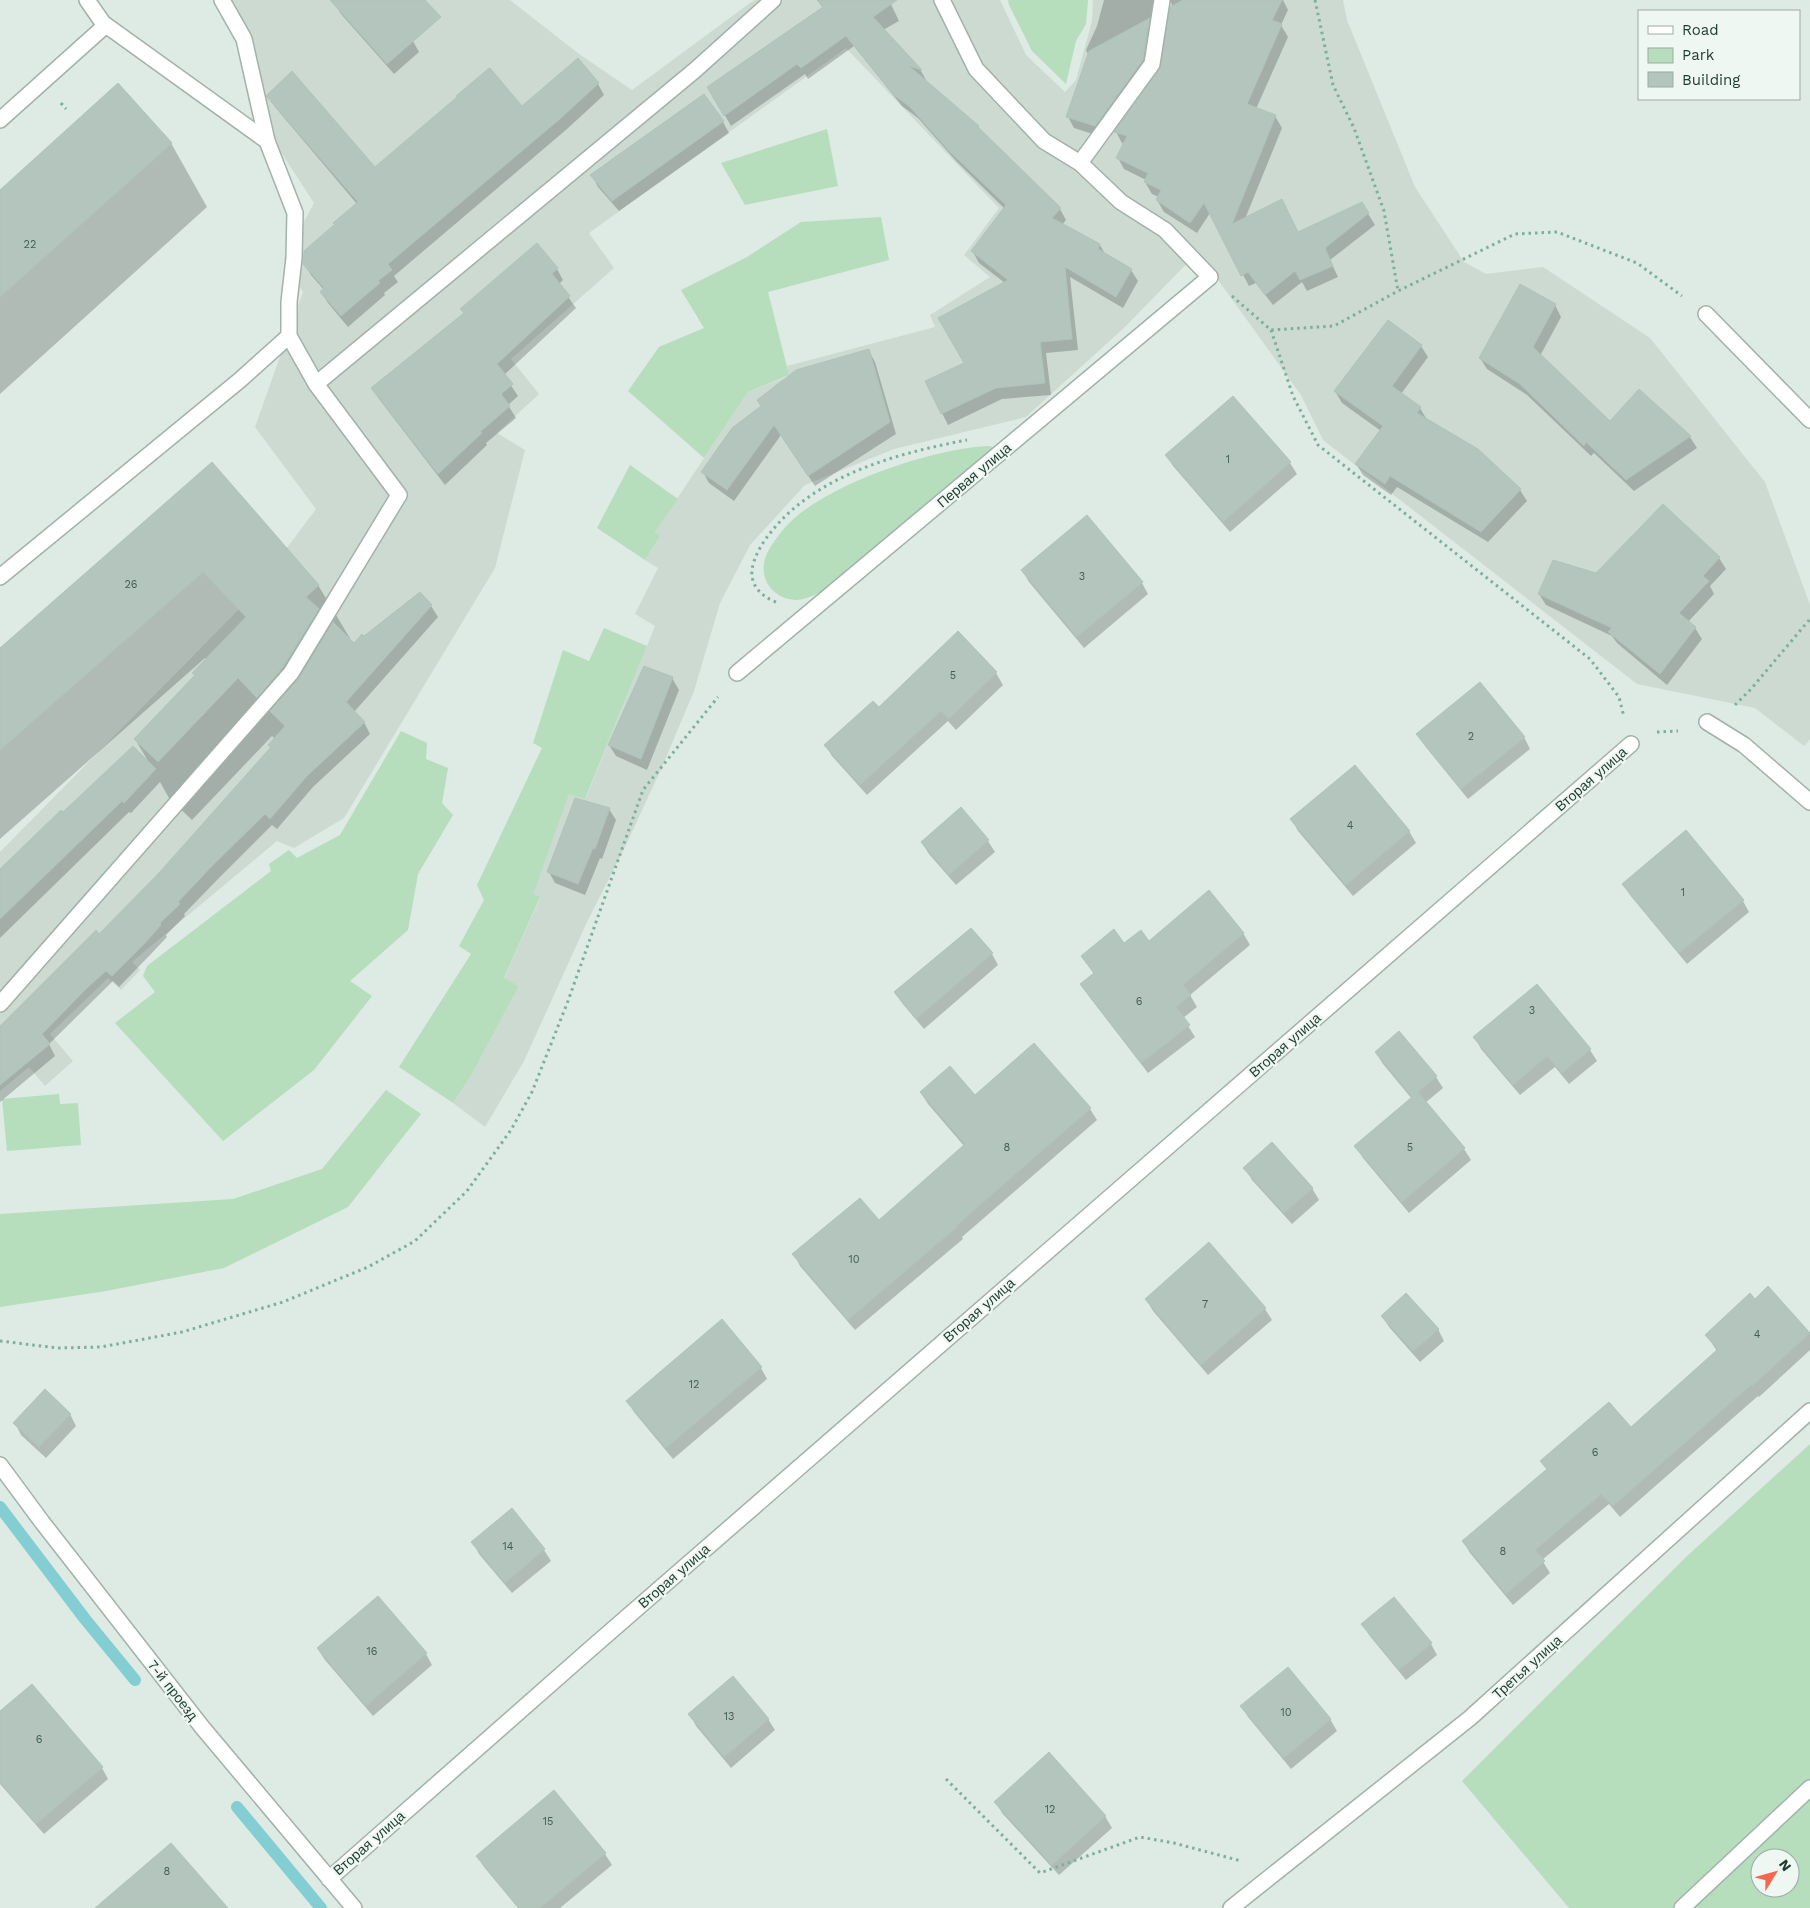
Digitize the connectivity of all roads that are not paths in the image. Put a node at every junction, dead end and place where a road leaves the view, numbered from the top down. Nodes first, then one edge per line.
1 (87, 0) edge
2 (222, 0) edge
3 (773, 0) edge
4 (942, 0) edge
5 (1162, 0) edge
6 (106, 25) junction
7 (0, 120) edge
8 (267, 141) junction
9 (1080, 163) junction
10 (1706, 314) road end
11 (289, 336) junction
12 (316, 384) junction
13 (1810, 420) edge
14 (0, 577) edge
15 (737, 673) road end
16 (1707, 722) road end
17 (1631, 744) road end
18 (1810, 802) edge
19 (0, 1004) edge
20 (1810, 1411) edge
21 (0, 1465) edge
22 (1810, 1788) edge
23 (329, 1878) junction
24 (354, 1908) edge
25 (1231, 1908) edge
26 (1682, 1908) edge

1 - 6 street
2 - 8 street
3 - 12 street
4 - 9 street
5 - 9 street
6 - 7 street
6 - 8 street
8 - 11 street
9 - 15 street, Первая улица
10 - 13 street
11 - 12 street
11 - 14 street
12 - 19 street
16 - 18 street
17 - 23 street, Вторая улица
20 - 25 street, Третья улица
21 - 23 street, 7-й проезд
22 - 26 street
23 - 24 street, 7-й проезд

